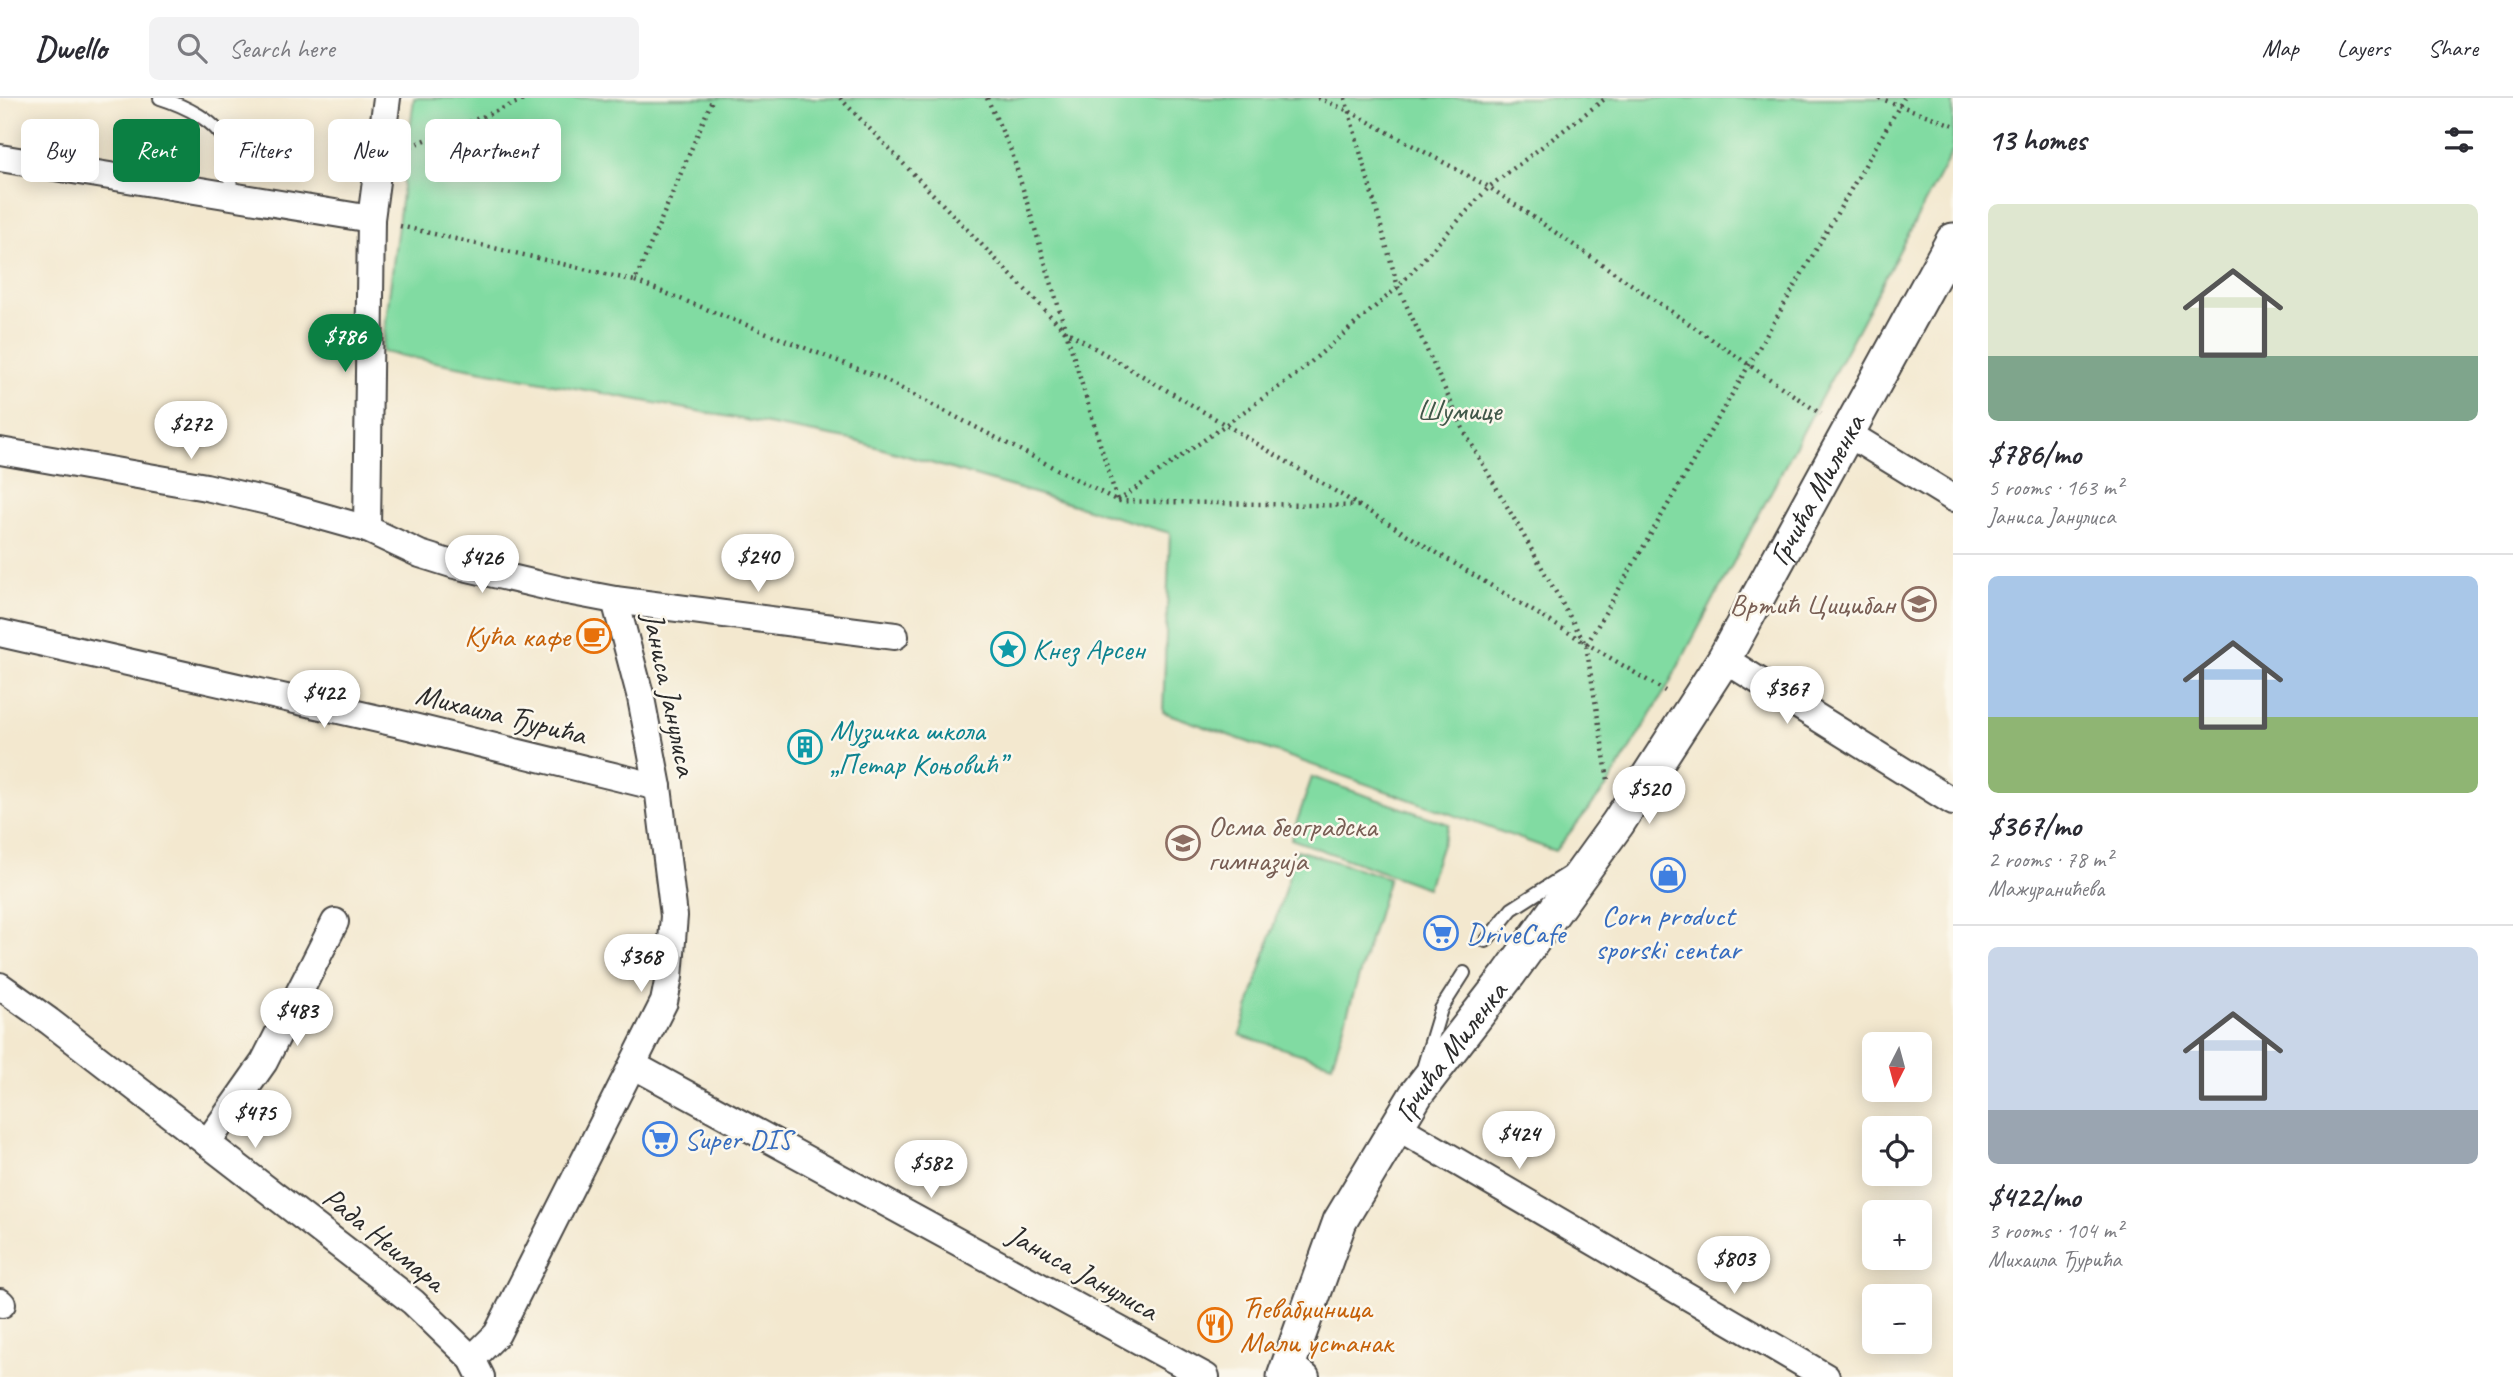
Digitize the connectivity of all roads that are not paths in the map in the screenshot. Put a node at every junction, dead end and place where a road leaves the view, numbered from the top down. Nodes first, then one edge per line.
1 (160, 98) edge
2 (387, 98) edge
3 (0, 158) edge
4 (231, 195) junction
5 (371, 219) junction
6 (1953, 240) edge
7 (1847, 433) junction
8 (0, 451) edge
9 (1953, 498) edge
10 (367, 529) junction
11 (615, 600) junction
12 (0, 633) edge
13 (895, 636) dead end
14 (1724, 659) junction
15 (658, 787) junction
16 (1953, 802) edge
17 (1591, 859) junction
18 (335, 922) dead end
19 (1486, 941) dead end
20 (1464, 973) dead end
21 (0, 986) edge
22 (633, 1065) junction
23 (1417, 1093) junction
24 (1396, 1126) junction
25 (207, 1143) junction
26 (476, 1368) edge
27 (1293, 1373) edge
28 (1206, 1377) edge
29 (1826, 1377) edge

1 - 4 lane
2 - 5 street
3 - 4 street
4 - 5 street
5 - 10 street
6 - 7 street, Грчића Миленка
7 - 9 street
7 - 14 street, Грчића Миленка
8 - 10 street, Јаниса Јанулиса
10 - 11 street, Јаниса Јанулиса
11 - 13 street
11 - 15 street, Јаниса Јанулиса
12 - 15 street, Михаила Ђурића
14 - 16 street
14 - 17 street, Грчића Миленка
15 - 22 street, Јаниса Јанулиса
17 - 19 lane
17 - 23 street, Грчића Миленка
18 - 25 street
20 - 23 lane
21 - 25 street, Рада Неимара
22 - 26 street, Јаниса Јанулиса
22 - 28 street, Јаниса Јанулиса
23 - 24 street, Грчића Миленка
24 - 27 street, Грчића Миленка
24 - 29 street
25 - 26 street, Рада Неимара

